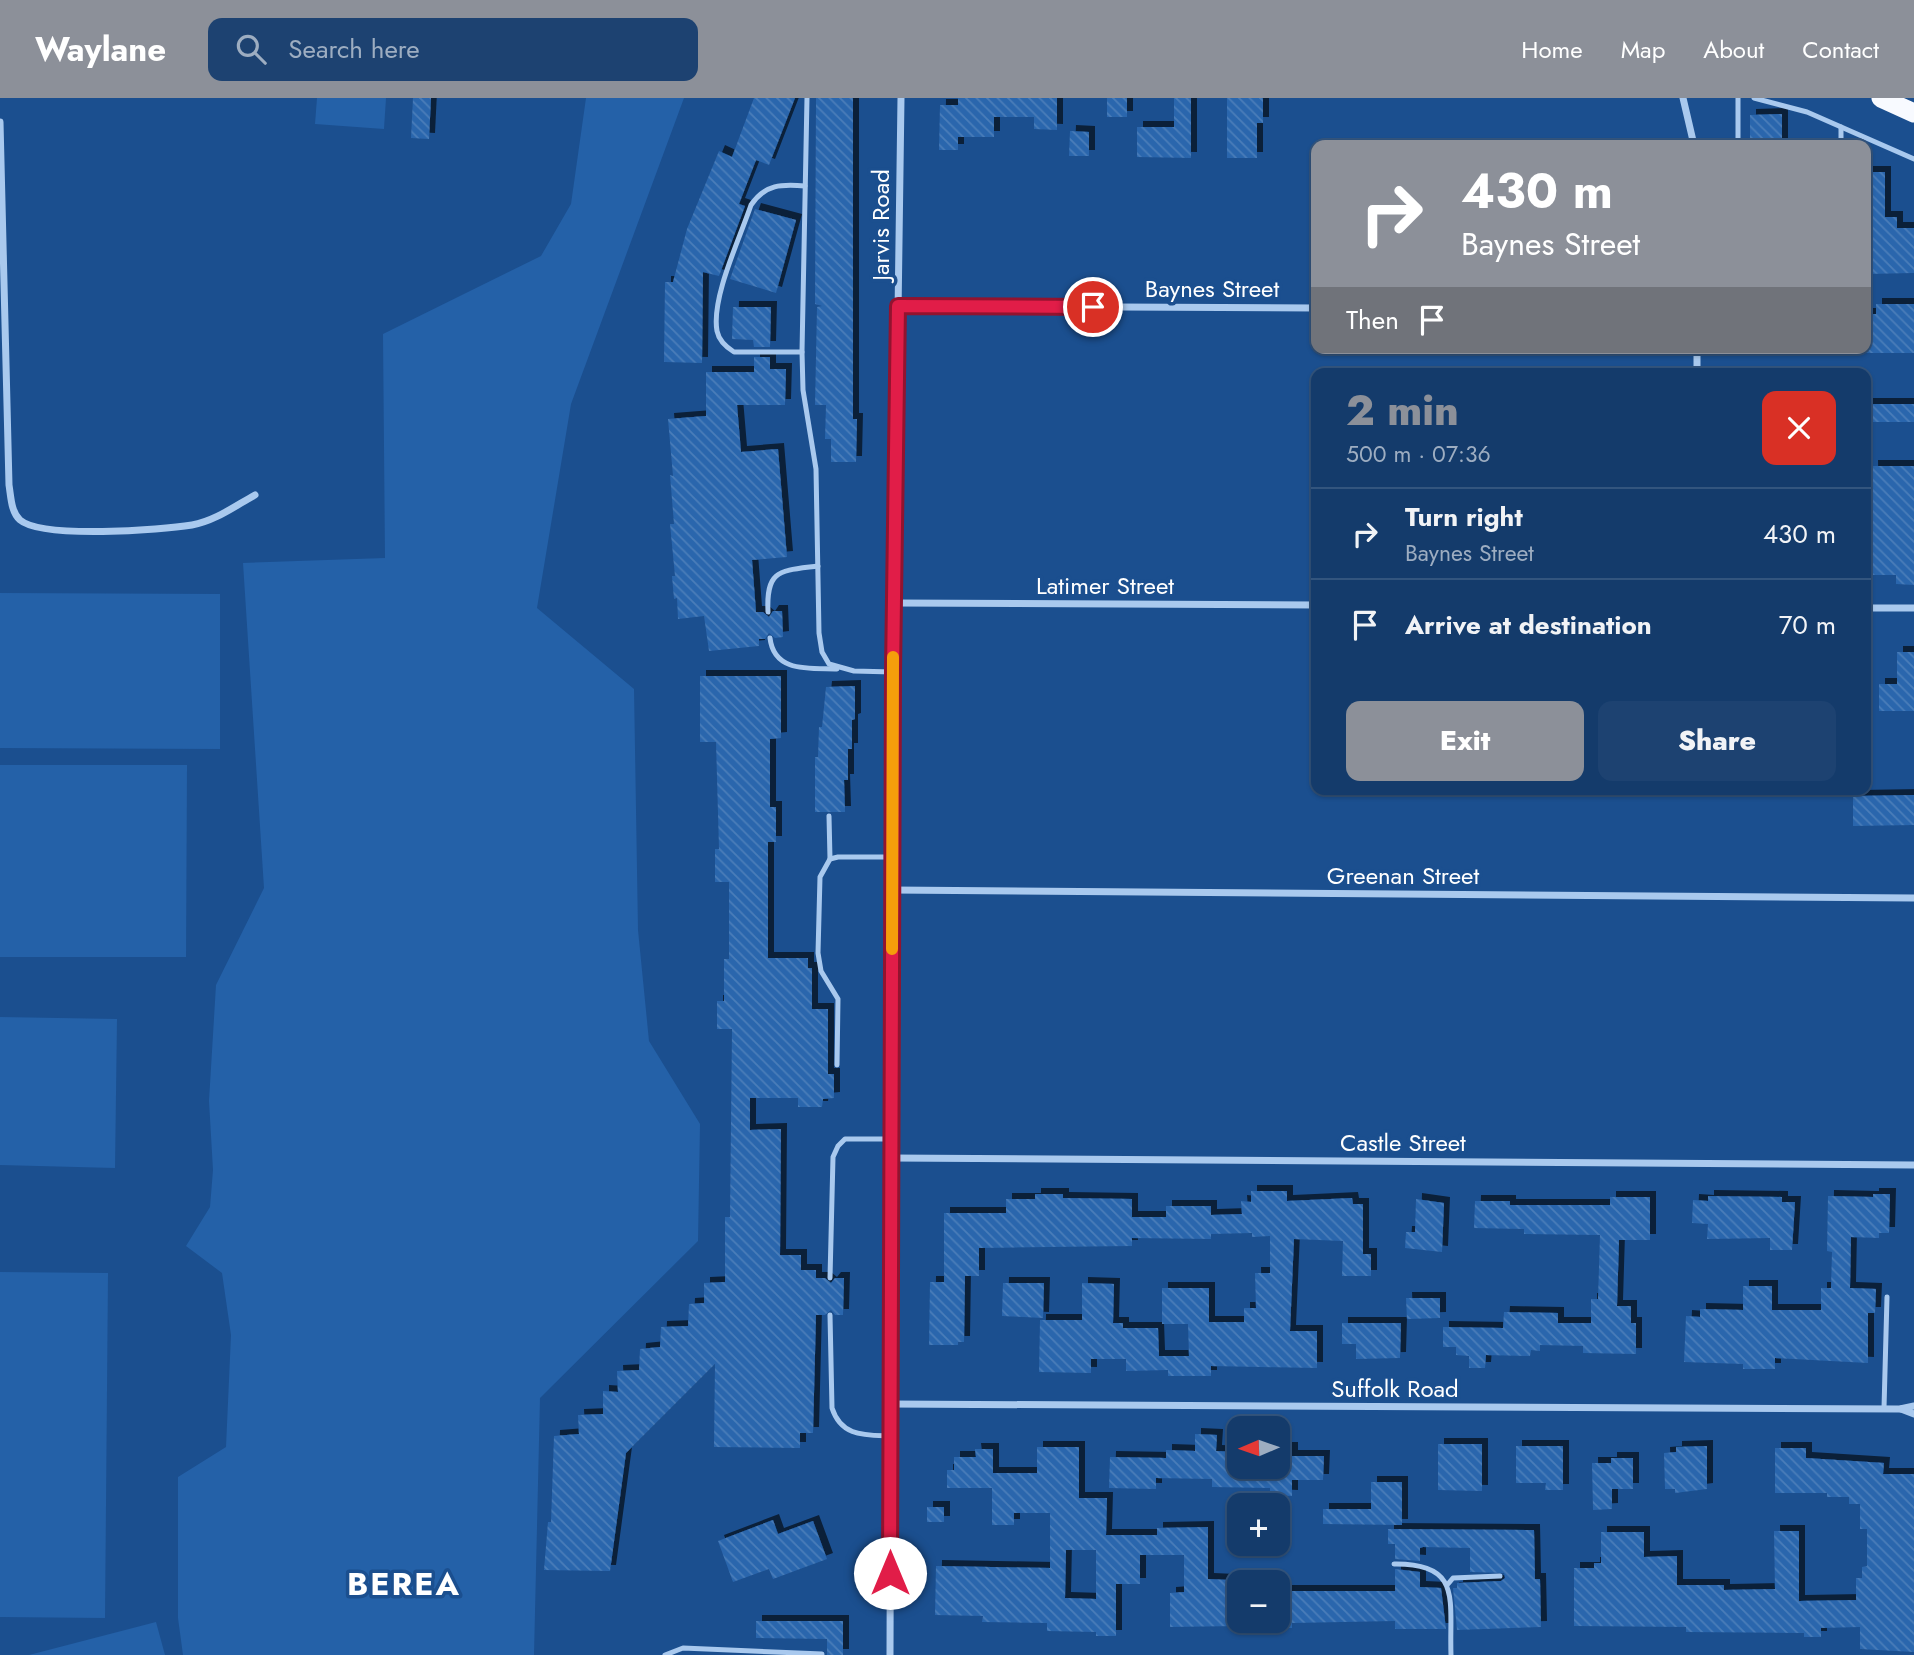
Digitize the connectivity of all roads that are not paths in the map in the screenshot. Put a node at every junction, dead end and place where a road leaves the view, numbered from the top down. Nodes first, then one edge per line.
1 (807, 98) edge
2 (901, 98) edge
3 (1683, 98) edge
4 (1738, 98) edge
5 (1754, 98) edge
6 (1881, 98) edge
7 (1914, 113) edge
8 (0, 122) edge
9 (1841, 127) junction
10 (1693, 140) edge
11 (1738, 140) edge
12 (1841, 140) edge
13 (1871, 140) edge
14 (1871, 140) edge
15 (1914, 159) edge
16 (805, 186) junction
17 (1, 237) edge
18 (898, 306) junction
19 (1311, 308) edge
20 (802, 352) junction
21 (255, 495) dead end
22 (818, 566) junction
23 (894, 603) junction
24 (1311, 605) edge
25 (1871, 608) edge
26 (1914, 608) edge
27 (768, 612) dead end
28 (769, 638) dead end
29 (840, 669) junction
30 (893, 672) junction
31 (829, 816) dead end
32 (892, 858) junction
33 (830, 859) junction
34 (892, 890) junction
35 (1914, 898) edge
36 (837, 1065) dead end
37 (892, 1139) junction
38 (891, 1158) junction
39 (1914, 1165) edge
40 (830, 1278) dead end
41 (1887, 1297) dead end
42 (830, 1315) dead end
43 (890, 1404) junction
44 (1914, 1406) edge
45 (1884, 1408) junction
46 (1900, 1409) junction
47 (1914, 1414) edge
48 (890, 1436) junction
49 (1394, 1564) dead end
50 (1500, 1576) dead end
51 (1448, 1584) junction
52 (822, 1654) edge
53 (665, 1655) edge
54 (890, 1655) edge
55 (1451, 1655) edge

1 - 16 lane
2 - 18 street, Jarvis Road
3 - 10 street
4 - 11 lane
5 - 9 lane
6 - 7 highway
8 - 17 street
9 - 12 lane
9 - 13 lane
14 - 15 lane
16 - 20 lane
16 - 20 lane
17 - 21 street
18 - 19 street, Baynes Street
18 - 23 street, Jarvis Road
20 - 22 lane
22 - 27 lane
22 - 29 lane
23 - 24 street, Latimer Street
23 - 30 street, Jarvis Road
25 - 26 street
28 - 29 lane
29 - 30 lane
30 - 32 street, Jarvis Road
31 - 33 lane
32 - 33 lane
32 - 34 street, Jarvis Road
33 - 36 lane
34 - 35 street, Greenan Street
34 - 37 street, Jarvis Road
37 - 38 street, Jarvis Road
37 - 40 lane
38 - 39 street, Castle Street
38 - 43 street, Jarvis Road
41 - 45 lane
42 - 48 lane
43 - 45 street, Suffolk Road
43 - 48 street, Jarvis Road
44 - 46 street, Suffolk Road
45 - 46 street, Suffolk Road
46 - 47 street, Suffolk Road
48 - 54 street, Jarvis Road
49 - 51 lane
50 - 51 lane
51 - 55 lane
52 - 53 lane

